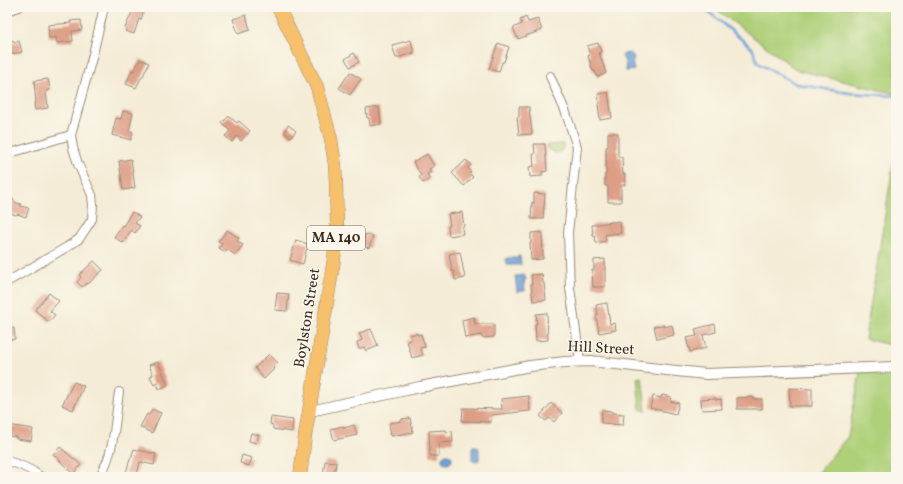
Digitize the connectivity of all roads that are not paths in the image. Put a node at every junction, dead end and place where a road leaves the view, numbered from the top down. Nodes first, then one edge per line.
1 (19, 7) edge
2 (104, 7) edge
3 (278, 7) edge
4 (7, 11) edge
5 (550, 76) dead end
6 (71, 135) junction
7 (7, 154) edge
8 (7, 282) edge
9 (580, 360) junction
10 (896, 367) edge
11 (119, 392) dead end
12 (310, 411) junction
13 (7, 461) edge
14 (41, 477) edge
15 (99, 477) edge
16 (300, 477) edge

1 - 4 street
2 - 6 street
3 - 12 main road, Boylston Street / MA 140
5 - 9 street
6 - 7 street
6 - 8 street
9 - 10 street, Hill Street
9 - 12 street, Hill Street
11 - 15 street
12 - 16 main road, Boylston Street / MA 140
13 - 14 street

